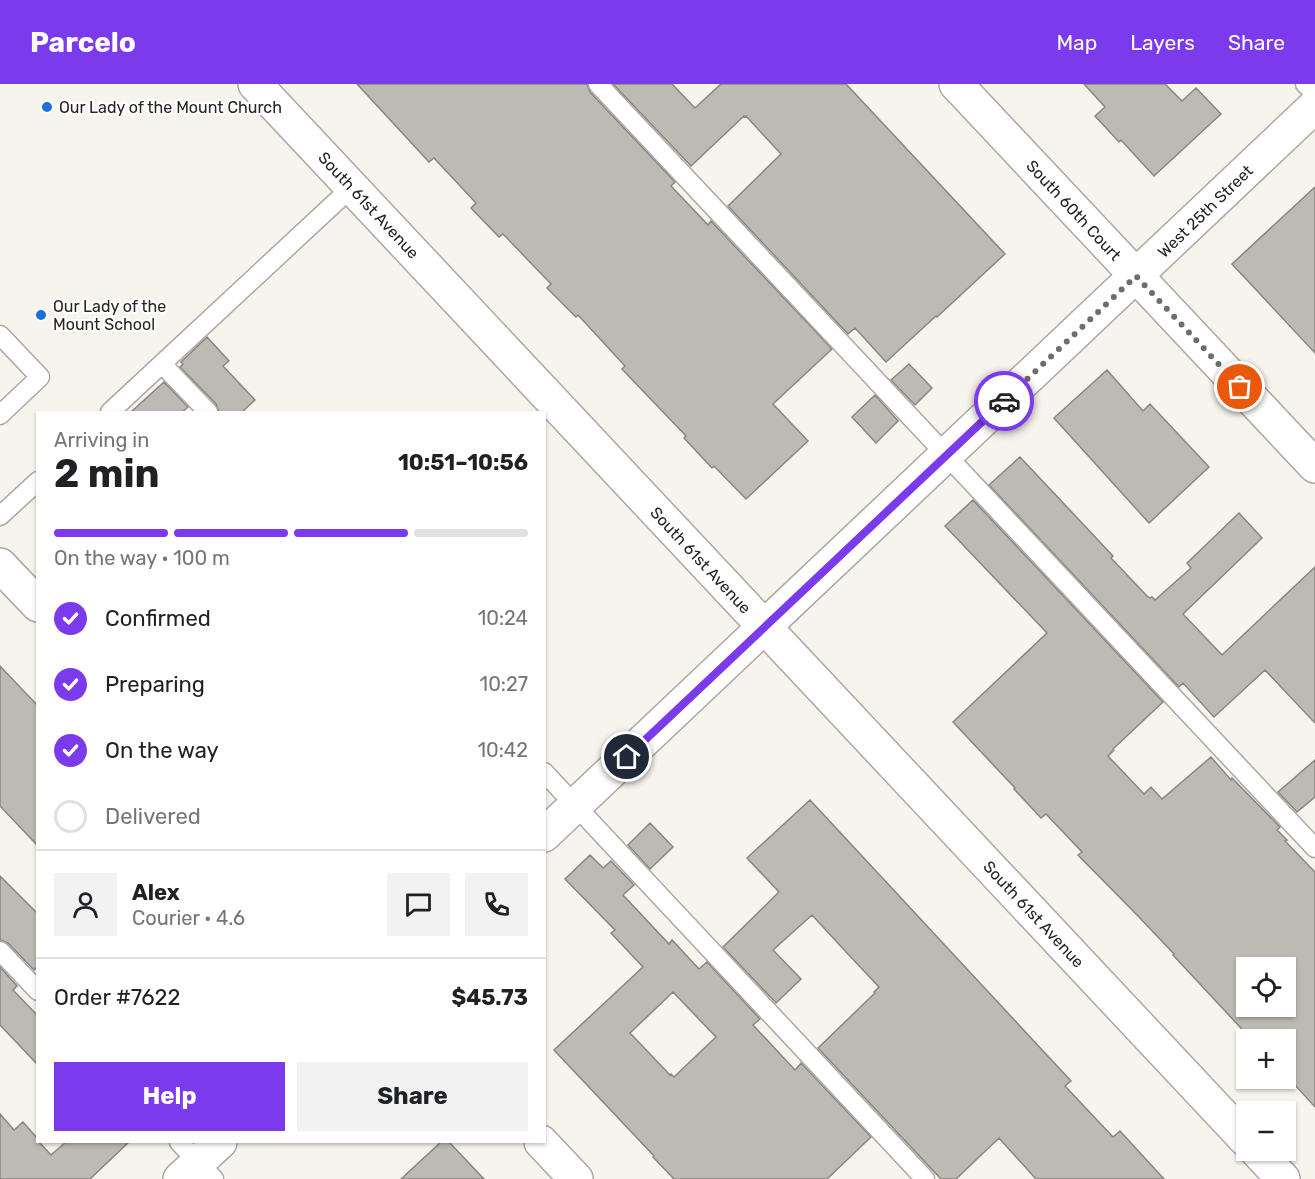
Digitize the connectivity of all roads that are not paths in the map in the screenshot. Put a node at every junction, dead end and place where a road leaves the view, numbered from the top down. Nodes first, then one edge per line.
1 (255, 84) edge
2 (598, 84) edge
3 (956, 84) edge
4 (1305, 84) edge
5 (1315, 94) edge
6 (1315, 106) edge
7 (352, 187) junction
8 (1136, 276) junction
9 (0, 335) edge
10 (162, 364) junction
11 (112, 411) edge
12 (207, 411) edge
13 (0, 415) edge
14 (946, 455) junction
15 (1315, 466) edge
16 (36, 483) edge
17 (0, 516) edge
18 (0, 565) edge
19 (36, 603) edge
20 (765, 627) junction
21 (546, 774) edge
22 (576, 806) junction
23 (546, 833) edge
24 (1315, 848) edge
25 (0, 951) edge
26 (36, 989) edge
27 (1236, 1129) edge
28 (542, 1143) edge
29 (1266, 1161) edge
30 (576, 1179) edge
31 (925, 1179) edge
32 (1283, 1179) edge

1 - 7 street, South 61st Avenue
2 - 14 lane
3 - 8 street, South 60th Court
4 - 5 lane
6 - 8 street, West 25th Street
7 - 10 lane
7 - 20 street, South 61st Avenue
8 - 14 street, West 25th Street
8 - 15 street, South 60th Court
9 - 13 lane
10 - 11 lane
10 - 12 lane
14 - 20 street, West 25th Street
14 - 24 lane
16 - 17 lane
18 - 19 street
20 - 22 street, West 25th Street
20 - 27 street, South 61st Avenue
21 - 22 lane
22 - 23 street, West 25th Street
22 - 31 lane
25 - 26 lane
28 - 30 street
29 - 32 street

